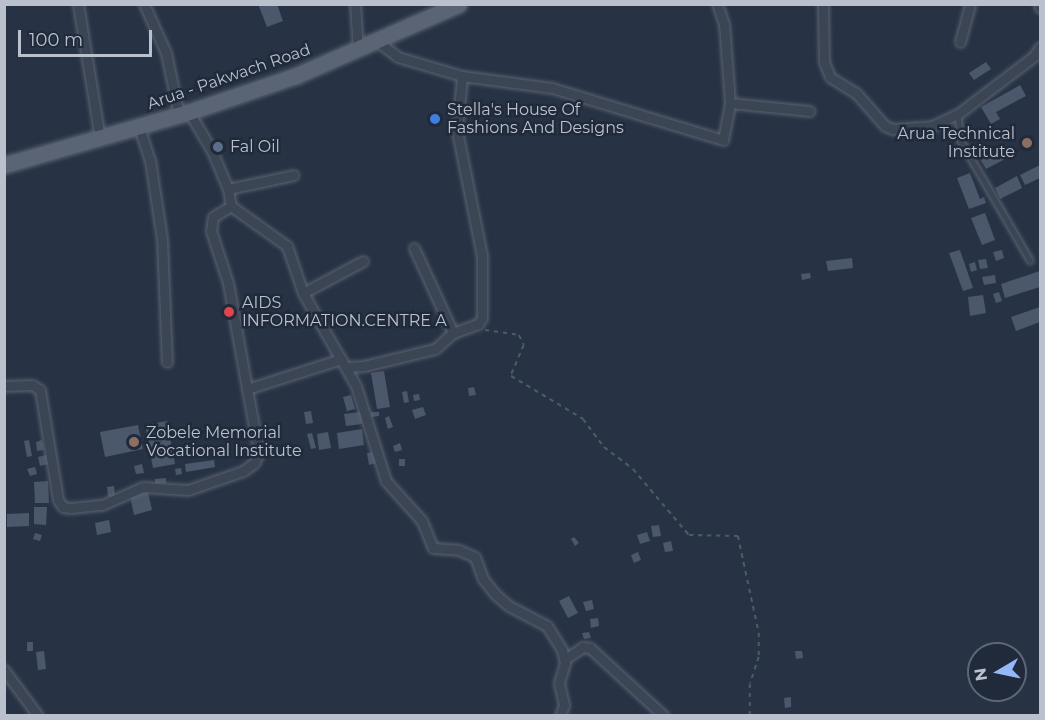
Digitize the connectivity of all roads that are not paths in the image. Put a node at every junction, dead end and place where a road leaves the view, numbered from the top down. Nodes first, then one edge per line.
1 (78, 4) edge
2 (144, 4) edge
3 (355, 4) edge
4 (459, 4) edge
5 (717, 4) edge
6 (823, 4) edge
7 (970, 4) edge
8 (378, 42) junction
9 (960, 42) dead end
10 (1041, 47) edge
11 (358, 50) junction
12 (462, 76) junction
13 (730, 102) junction
14 (810, 111) dead end
15 (184, 114) junction
16 (958, 114) junction
17 (139, 127) junction
18 (100, 138) junction
19 (4, 165) edge
20 (294, 175) dead end
21 (228, 189) junction
22 (231, 206) junction
23 (414, 248) dead end
24 (1030, 260) dead end
25 (363, 261) dead end
26 (303, 293) junction
27 (453, 333) junction
28 (167, 362) dead end
29 (344, 363) junction
30 (4, 386) edge
31 (247, 389) junction
32 (565, 659) junction
33 (4, 670) edge
34 (38, 716) edge
35 (560, 716) edge
36 (664, 716) edge

1 - 18 street
2 - 15 street
3 - 11 street
4 - 8 main road, Arua - Pakwach Road
5 - 13 street
6 - 16 street
7 - 9 street
8 - 11 main road, Arua - Pakwach Road
8 - 12 street
10 - 16 street
11 - 15 main road, Arua - Pakwach Road
12 - 13 street
12 - 27 street
13 - 14 street
15 - 17 main road, Arua - Pakwach Road
15 - 21 street
16 - 24 lane
17 - 18 main road, Arua - Pakwach Road
17 - 28 street
18 - 19 main road, Arua - Pakwach Road
20 - 21 street
21 - 22 street
22 - 26 street
22 - 31 street
23 - 27 street
25 - 26 street
26 - 29 street
27 - 29 street
29 - 31 street
29 - 32 street
30 - 31 street
32 - 35 street
32 - 36 street
33 - 34 street

